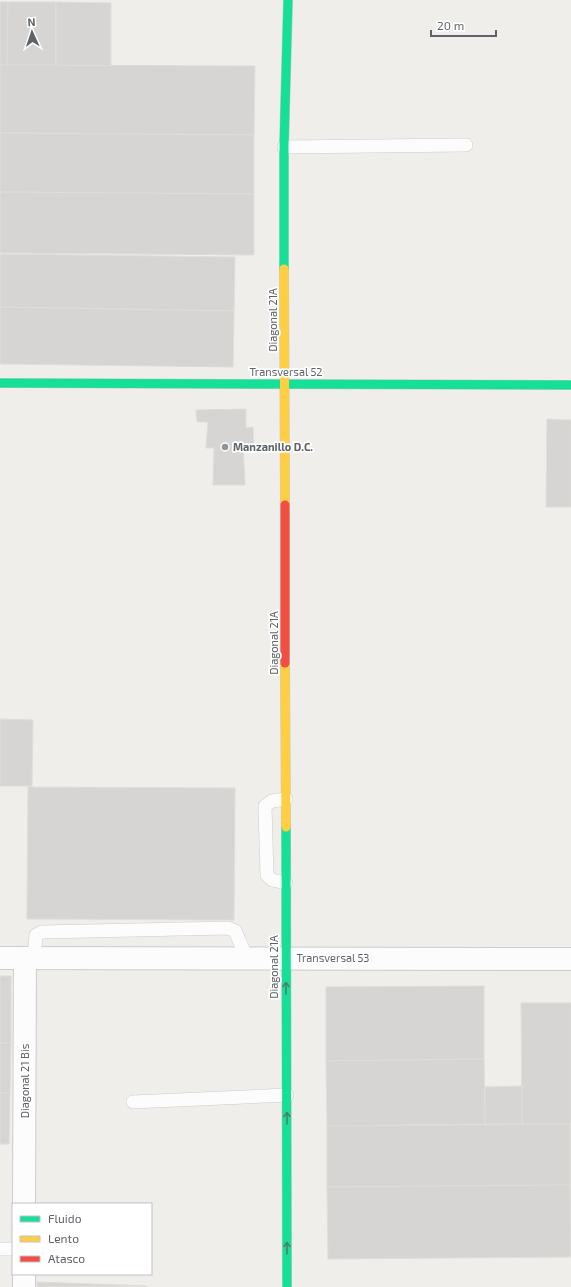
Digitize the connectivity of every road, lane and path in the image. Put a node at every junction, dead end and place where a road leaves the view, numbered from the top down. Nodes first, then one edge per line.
1 (288, 0) edge
2 (466, 145) dead end
3 (284, 147) junction
4 (0, 383) edge
5 (285, 385) junction
6 (571, 385) edge
7 (286, 798) junction
8 (286, 883) junction
9 (0, 958) edge
10 (29, 958) junction
11 (247, 958) junction
12 (286, 958) junction
13 (571, 959) edge
14 (287, 1095) junction
15 (133, 1102) dead end
16 (24, 1203) edge
17 (0, 1249) edge
18 (12, 1249) edge
19 (24, 1275) edge
20 (24, 1287) edge
21 (287, 1287) edge

1 - 3 street, Diagonal 21A
2 - 3 lane
3 - 5 street, Diagonal 21A
4 - 5 street, Transversal 52
5 - 6 street, Transversal 52
5 - 7 street, Diagonal 21A
7 - 8 street, Diagonal 21A
7 - 8 lane
8 - 12 street, Diagonal 21A
9 - 10 street, Transversal 53
10 - 11 street, Transversal 53
10 - 11 lane
10 - 16 street, Diagonal 21 Bis
11 - 12 street, Transversal 53
12 - 13 street, Transversal 53
14 -> 12 street, Diagonal 21A
14 - 15 lane
21 -> 14 street, Diagonal 21A
17 - 18 lane
19 - 20 street

